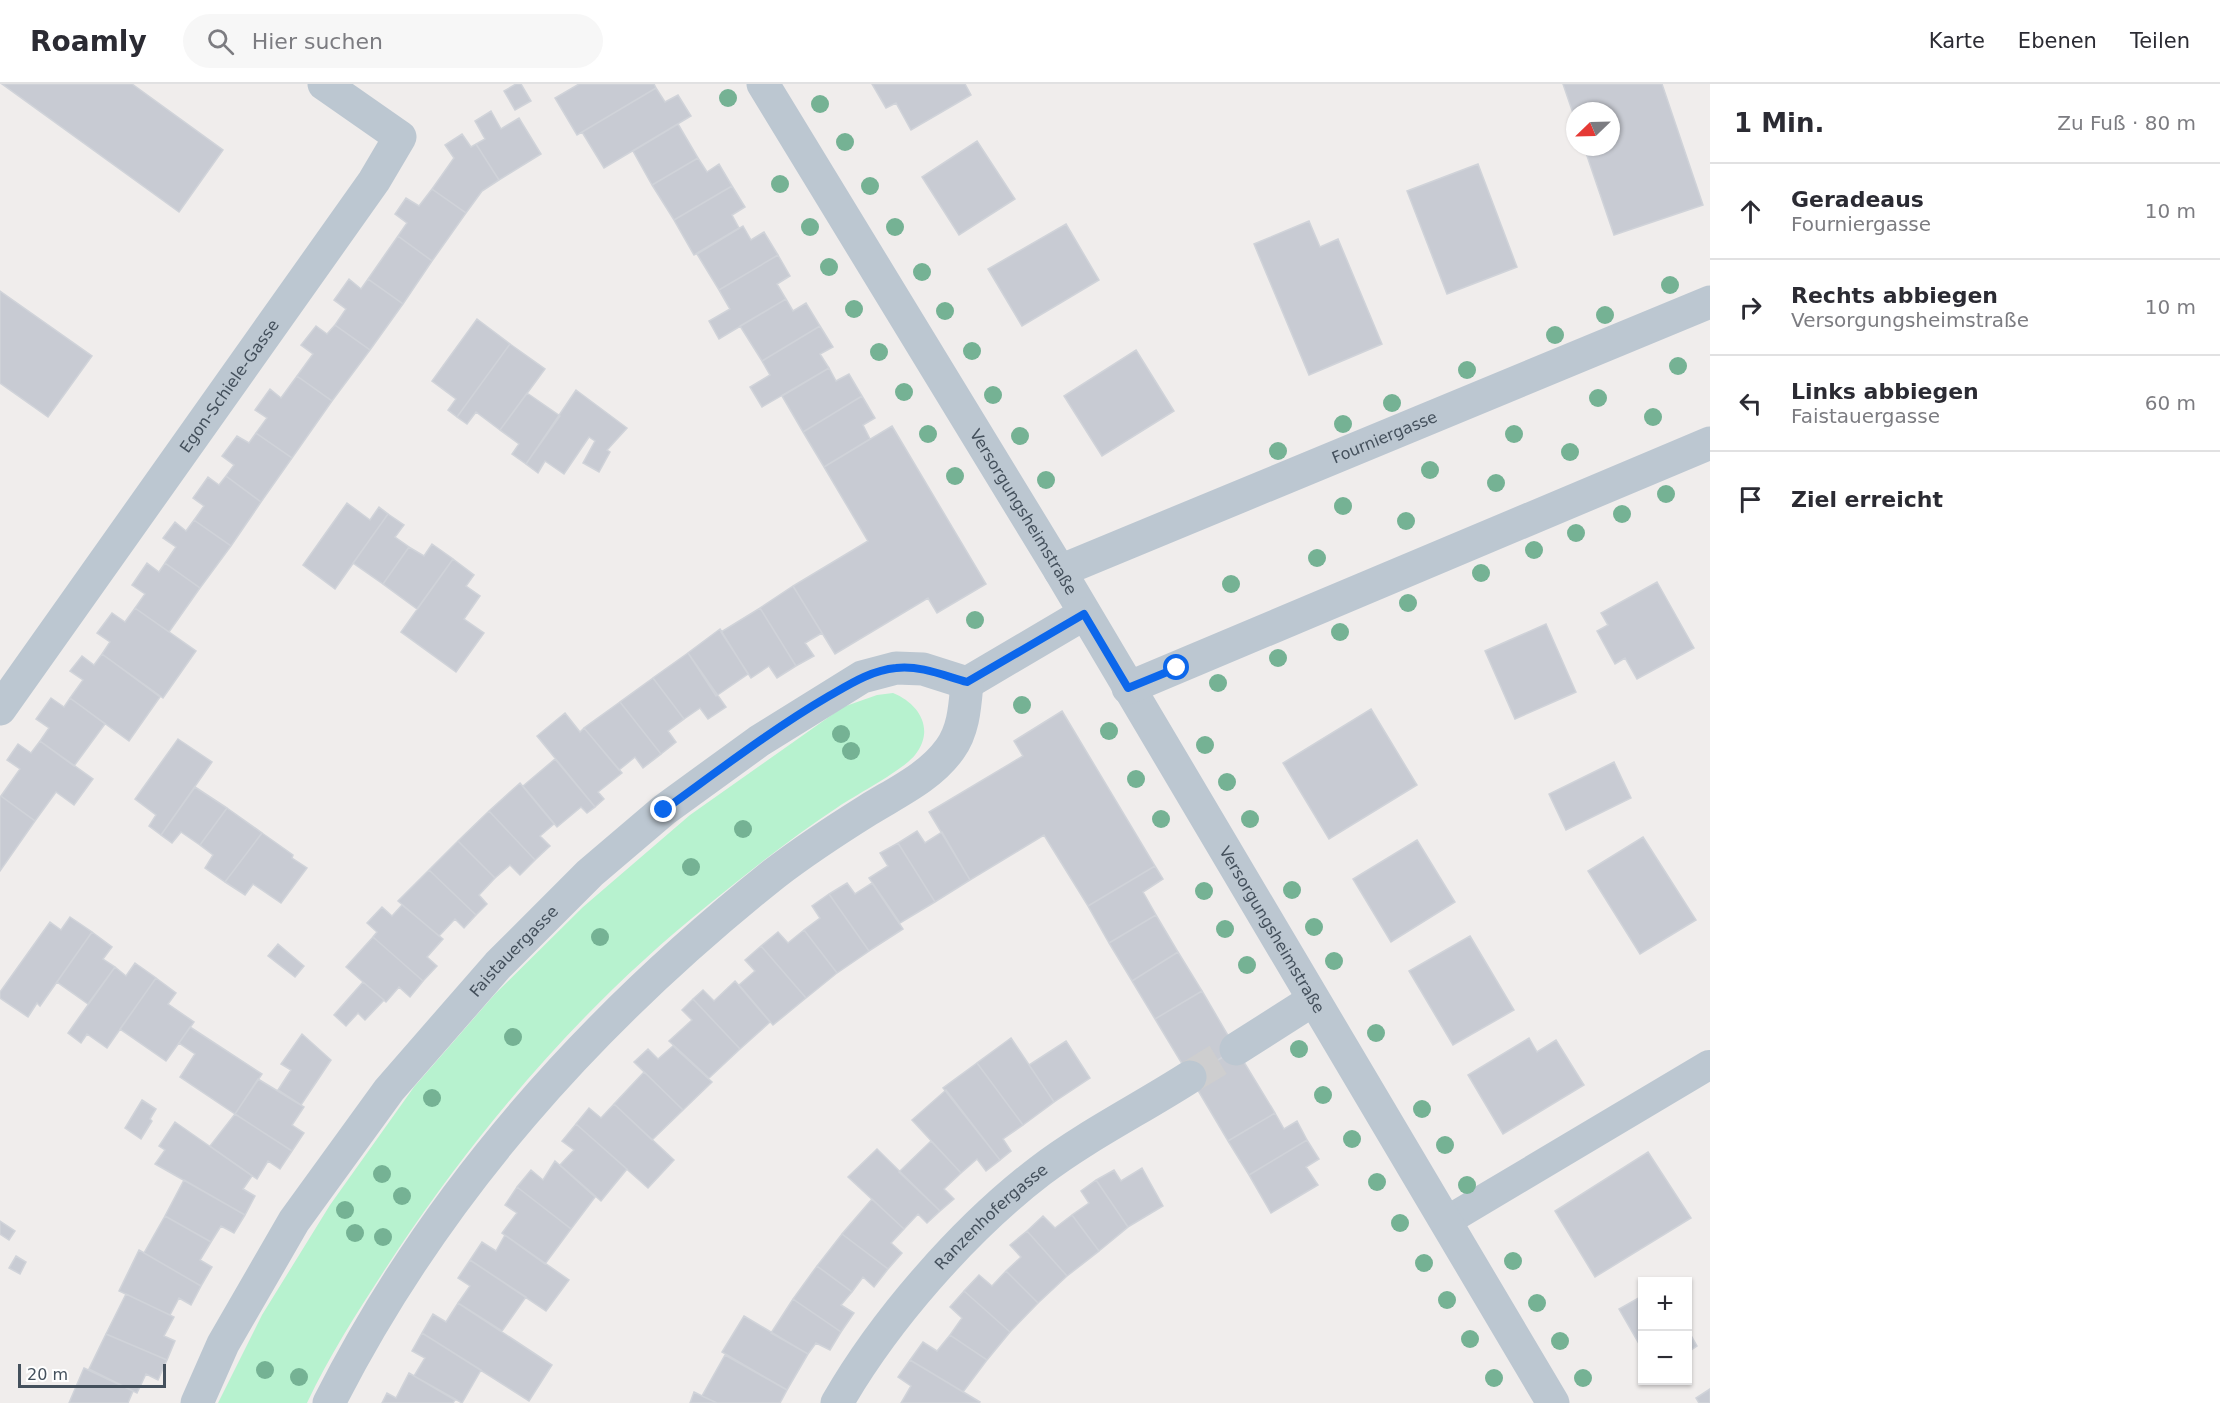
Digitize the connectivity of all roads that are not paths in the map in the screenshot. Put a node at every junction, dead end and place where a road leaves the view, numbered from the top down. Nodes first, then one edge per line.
1 (324, 84) edge
2 (763, 84) edge
3 (1710, 302) edge
4 (1710, 443) edge
5 (1060, 572) junction
6 (1084, 614) junction
7 (967, 682) junction
8 (1128, 688) junction
9 (0, 709) edge
10 (1313, 1000) junction
11 (1236, 1049) tunnel mouth
12 (1709, 1065) edge
13 (1190, 1077) tunnel mouth
14 (1445, 1222) junction
15 (197, 1403) edge
16 (329, 1403) edge
17 (837, 1403) edge
18 (1553, 1403) edge

1 - 9 street, Egon-Schiele-Gasse
2 - 5 street, Versorgungsheimstraße
3 - 5 street, Fourniergasse
4 - 8 street
5 - 6 street, Versorgungsheimstraße
6 - 7 street
6 - 8 street, Versorgungsheimstraße
7 - 15 street, Faistauergasse
7 - 16 street
8 - 10 street, Versorgungsheimstraße
10 - 11 street
10 - 14 street, Versorgungsheimstraße
12 - 14 lane
13 - 17 street, Ranzenhofergasse
14 - 18 street, Versorgungsheimstraße

